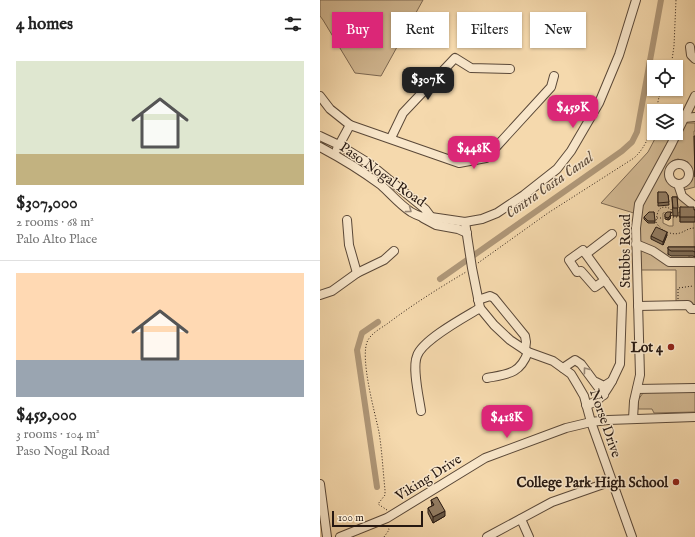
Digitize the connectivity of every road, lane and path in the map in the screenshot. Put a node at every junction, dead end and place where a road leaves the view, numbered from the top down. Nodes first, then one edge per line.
1 (636, 0) edge
2 (676, 0) edge
3 (690, 47) dead end
4 (672, 60) edge
5 (695, 60) edge
6 (510, 69) dead end
7 (554, 76) dead end
8 (320, 96) edge
9 (695, 96) edge
10 (695, 117) edge
11 (684, 118) junction
12 (350, 125) junction
13 (320, 136) edge
14 (391, 138) junction
15 (339, 145) junction
16 (320, 147) edge
17 (335, 154) junction
18 (661, 163) junction
19 (671, 170) junction
20 (678, 184) junction
21 (693, 205) edge
22 (431, 217) junction
23 (680, 217) edge
24 (423, 218) junction
25 (656, 218) junction
26 (663, 218) edge
27 (347, 220) dead end
28 (465, 222) junction
29 (695, 228) edge
30 (467, 233) junction
31 (612, 234) dead end
32 (636, 244) junction
33 (394, 251) dead end
34 (586, 254) junction
35 (693, 262) dead end
36 (357, 274) junction
37 (605, 280) junction
38 (693, 286) dead end
39 (320, 295) edge
40 (678, 301) dead end
41 (479, 304) junction
42 (638, 306) junction
43 (695, 309) edge
44 (527, 351) junction
45 (563, 368) junction
46 (487, 378) dead end
47 (612, 381) junction
48 (595, 382) junction
49 (695, 388) edge
50 (637, 389) junction
51 (604, 395) junction
52 (586, 405) junction
53 (420, 411) dead end
54 (695, 418) edge
55 (634, 419) junction
56 (591, 422) junction
57 (612, 481) junction
58 (320, 484) edge
59 (521, 519) junction
60 (327, 537) edge
61 (340, 537) edge
62 (488, 537) edge
63 (529, 537) edge
64 (632, 537) edge

1 - 28 street, Paso Nogal Road
2 - 4 path
3 - 5 street
6 - 14 street
7 - 14 street
8 - 12 street
9 - 11 street, Stubbs Road
10 - 11 street
11 - 18 street, Stubbs Road
12 - 14 street
12 - 15 street
13 - 15 street, Paso Nogal Road
15 - 17 street
15 - 22 street, Paso Nogal Road
16 - 17 street, Paso Nogal Road
17 -> 24 street, Paso Nogal Road
18 - 19 street
18 - 32 street, Stubbs Road
19 - 20 street
19 - 20 street
20 - 21 street
22 - 24 street, Paso Nogal Road
22 - 28 street, Paso Nogal Road
23 - 25 path
24 - 30 street
25 - 26 path
25 - 29 path
27 - 36 street
28 - 30 street, Norse Drive
30 - 41 street, Norse Drive
31 - 34 street
32 - 35 street
32 - 42 street, Stubbs Road
33 - 36 street
34 - 37 street
34 - 37 street
36 - 39 street
37 - 47 street
38 - 40 path
41 - 44 street, Norse Drive
41 - 44 street
41 - 53 street
42 - 43 street
42 - 50 street, Stubbs Road
44 - 45 street, Norse Drive
44 - 46 street
48 -> 45 street
45 - 52 street, Norse Drive
47 - 48 street
47 - 51 street
48 - 51 street
49 - 50 street
50 - 55 street, Stubbs Road
51 - 52 street
52 - 56 street, Norse Drive
54 - 55 street, Viking Drive
55 - 56 street, Viking Drive
56 - 57 street, Norse Drive
56 - 61 street, Viking Drive
57 - 59 street
57 - 64 street, Norse Drive
58 - 60 street
59 - 62 street
59 - 63 street

